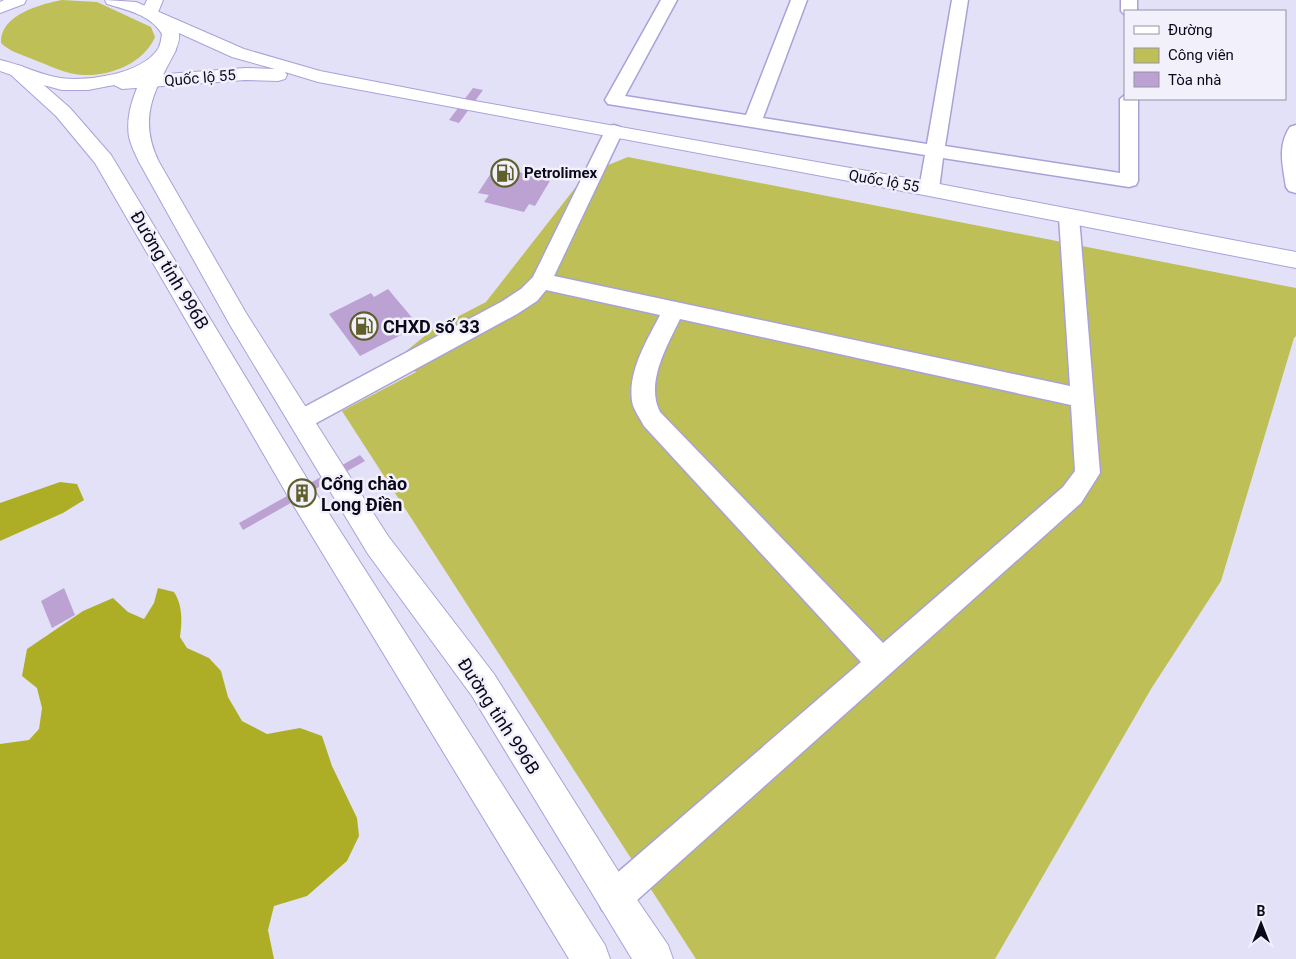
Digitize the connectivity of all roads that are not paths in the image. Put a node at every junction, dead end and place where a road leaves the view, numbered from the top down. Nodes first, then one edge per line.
1 (18, 0) edge
2 (114, 0) edge
3 (669, 0) edge
4 (799, 0) edge
5 (960, 0) edge
6 (153, 6) edge
7 (0, 8) edge
8 (167, 50) junction
9 (8, 68) edge
10 (318, 76) junction
11 (151, 82) junction
12 (83, 85) junction
13 (1129, 100) edge
14 (753, 121) junction
15 (614, 131) junction
16 (1296, 131) edge
17 (936, 150) junction
18 (1296, 187) edge
19 (929, 189) junction
20 (1070, 217) junction
21 (1296, 260) edge
22 (541, 281) junction
23 (673, 311) junction
24 (1081, 398) junction
25 (301, 420) junction
26 (882, 663) junction
27 (614, 898) junction
28 (591, 959) edge
29 (654, 959) edge

1 - 7 main road
2 - 6 main road, Quốc lộ 55
3 - 14 street
4 - 14 street
5 - 17 street
6 - 8 main road
6 - 10 main road, Quốc lộ 55
8 - 11 main road, Đường tỉnh 996B
8 - 12 main road
9 - 12 main road
9 - 28 main road, Đường tỉnh 996B
10 - 11 main road, Quốc lộ 55
10 - 15 main road, Quốc lộ 55
11 - 12 main road, Quốc lộ 55
11 - 25 main road, Đường tỉnh 996B
13 - 17 street
14 - 17 street
15 - 19 main road, Quốc lộ 55
15 - 22 street
16 - 18 street
17 - 19 street
19 - 20 main road, Quốc lộ 55
20 - 21 main road, Quốc lộ 55
20 - 24 street
22 - 23 street
22 - 25 street
23 - 24 street
23 - 26 street
24 - 26 street
25 - 27 main road, Đường tỉnh 996B
26 - 27 street
27 - 29 main road, Đường tỉnh 996B

